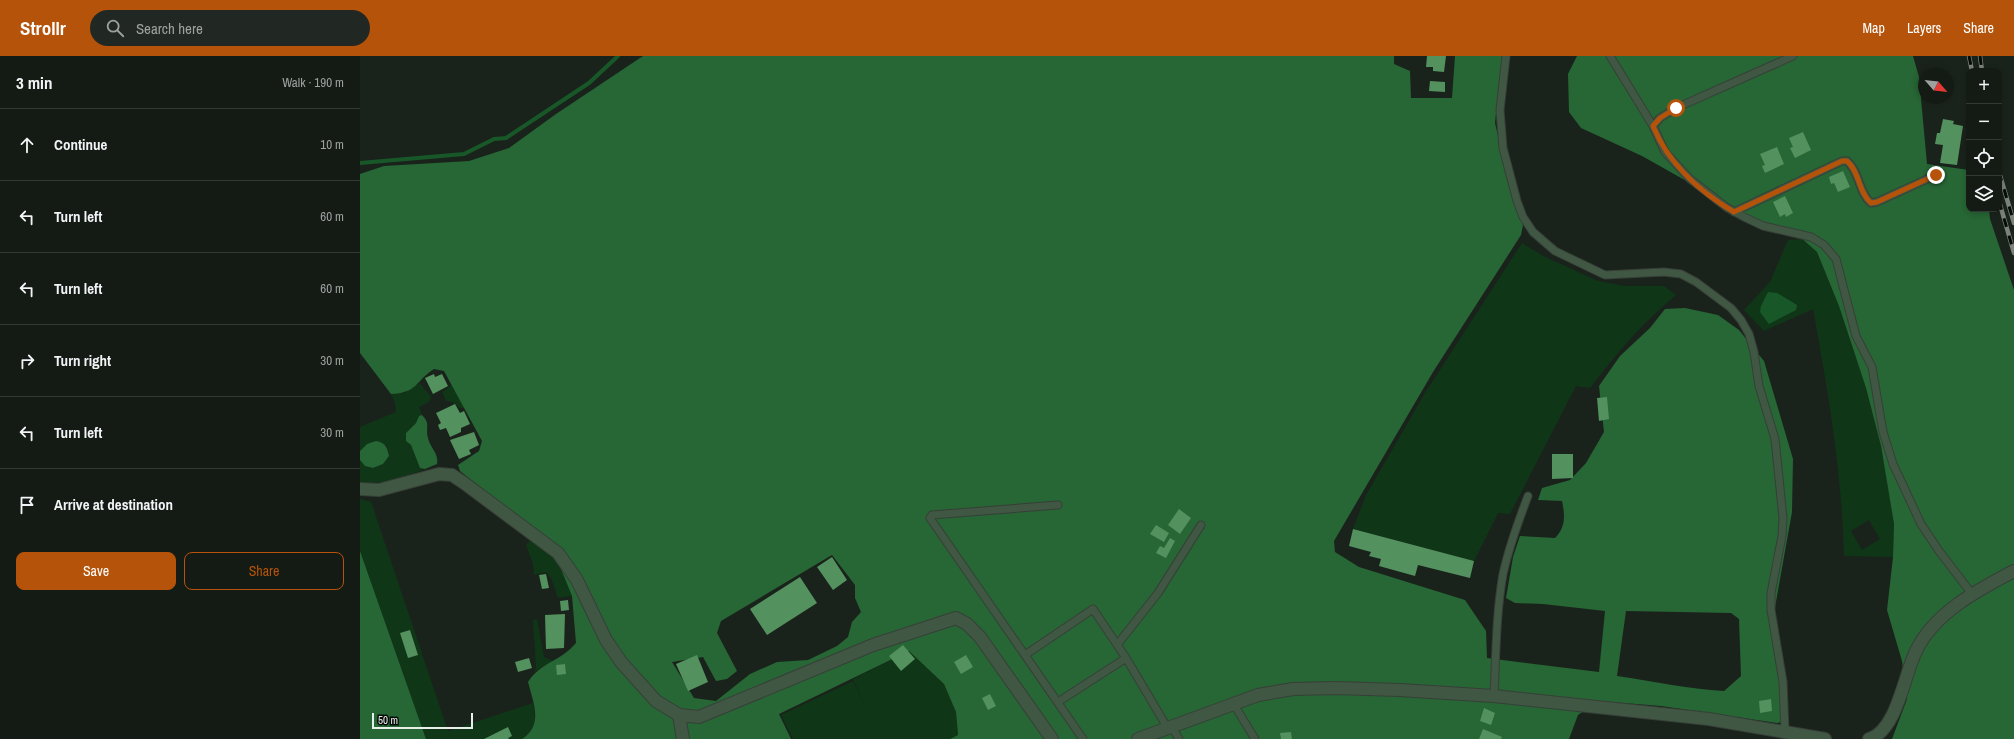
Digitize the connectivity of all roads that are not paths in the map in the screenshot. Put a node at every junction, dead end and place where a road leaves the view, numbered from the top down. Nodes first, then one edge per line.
1 (1506, 56) edge
2 (1610, 56) edge
3 (1793, 56) edge
4 (1653, 126) junction
5 (1936, 175) dead end
6 (1734, 212) junction
7 (360, 489) edge
8 (1528, 496) dead end
9 (1058, 504) dead end
10 (1202, 525) dead end
11 (2014, 571) edge
12 (1972, 594) junction
13 (1117, 645) junction
14 (1025, 655) junction
15 (1126, 658) junction
16 (1494, 696) junction
17 (1058, 702) junction
18 (1233, 704) junction
19 (679, 715) junction
20 (1169, 727) junction
21 (1785, 731) junction
22 (1874, 738) edge
23 (683, 739) edge
24 (1052, 739) edge
25 (1083, 739) edge
26 (1138, 739) edge
27 (1179, 739) edge
28 (1255, 739) edge
29 (1825, 739) edge

1 - 21 lane
2 - 4 lane
3 - 4 lane
4 - 6 lane
5 - 6 lane
6 - 12 lane
7 - 19 street
8 - 16 lane
9 - 14 lane
10 - 13 lane
11 - 12 street
12 - 22 street
13 - 14 lane
13 - 15 lane
14 - 17 lane
15 - 17 lane
15 - 20 lane
16 - 18 street
16 - 21 street
17 - 25 lane
18 - 20 street
18 - 28 lane
19 - 23 street
19 - 24 street
20 - 26 street
20 - 27 lane
21 - 29 street

